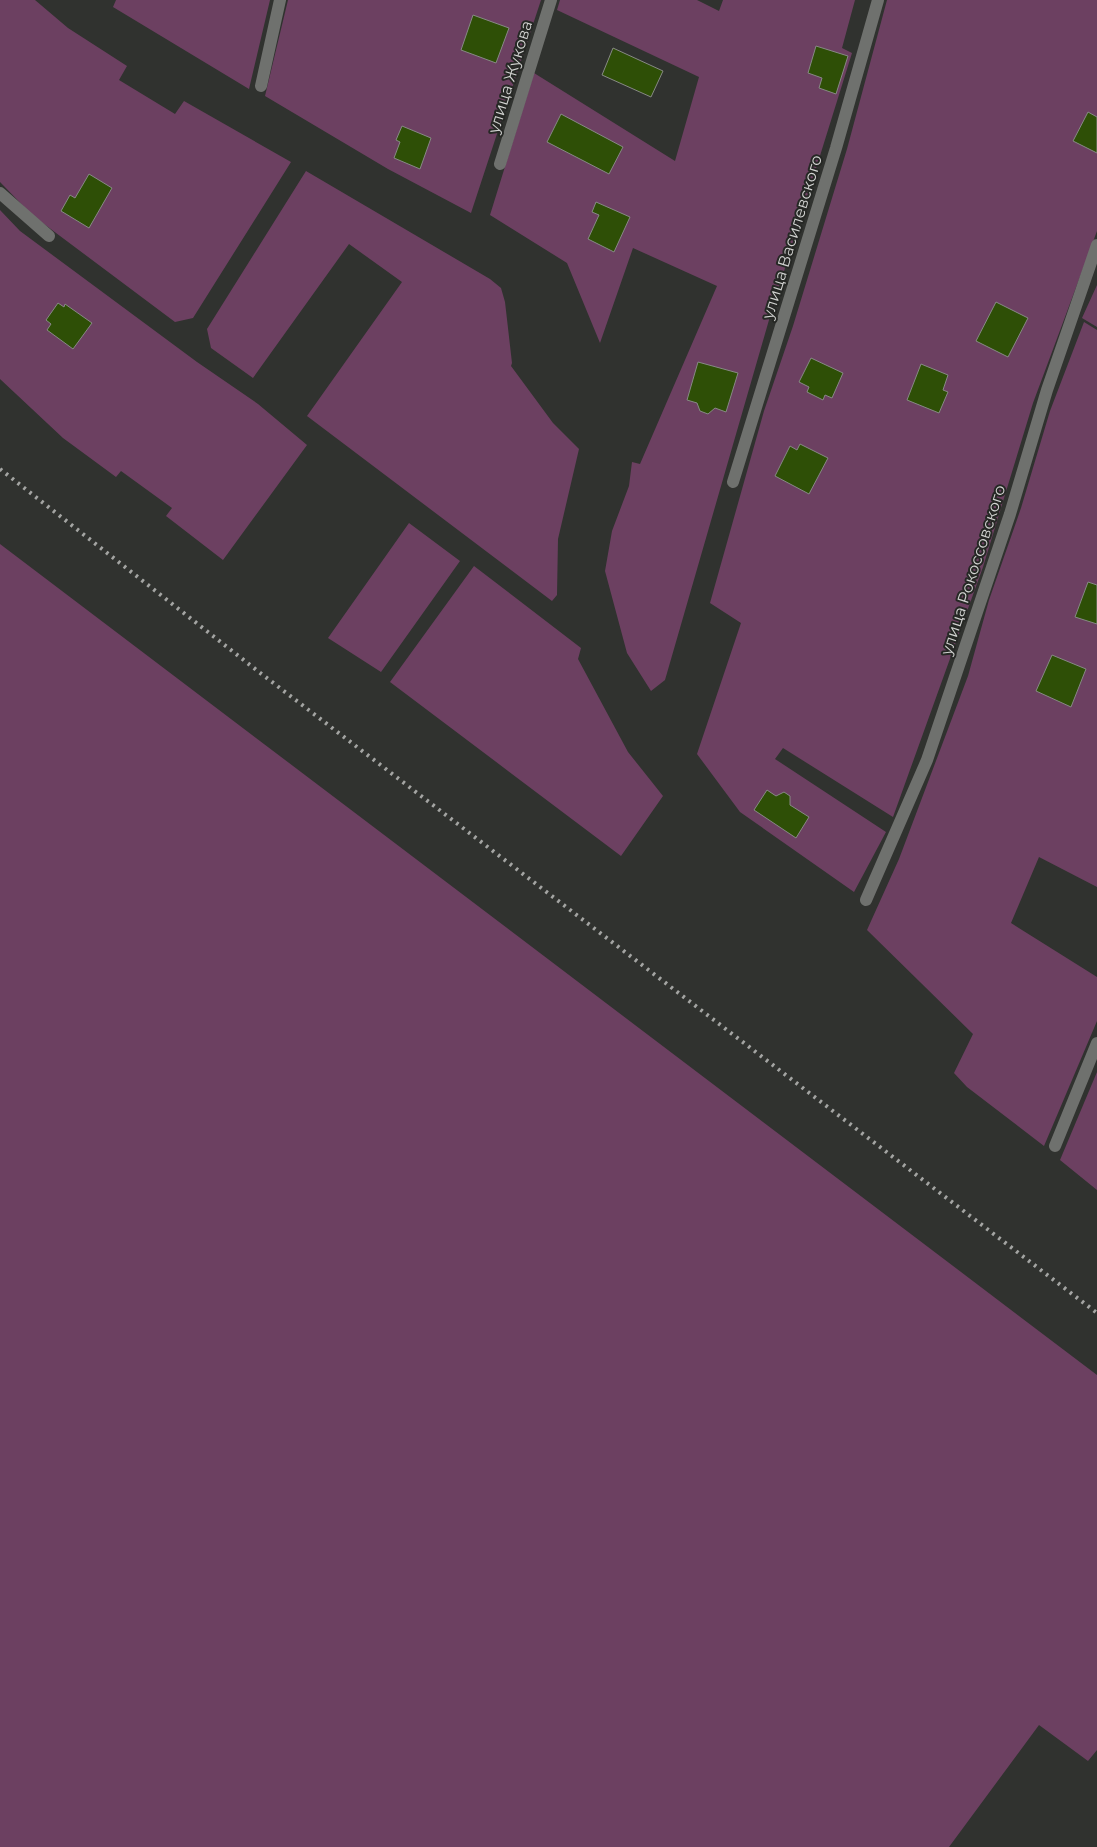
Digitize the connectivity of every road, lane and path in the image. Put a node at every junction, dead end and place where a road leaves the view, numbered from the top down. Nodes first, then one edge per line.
1 (280, 0) edge
2 (550, 0) edge
3 (878, 0) edge
4 (261, 86) dead end
5 (500, 164) dead end
6 (0, 193) edge
7 (48, 236) dead end
8 (1097, 245) edge
9 (733, 482) dead end
10 (866, 900) dead end
11 (1097, 1043) edge
12 (1055, 1146) dead end

1 - 4 street
2 - 5 street, улица Жукова
3 - 9 street, улица Василевского
6 - 7 street
8 - 10 street, улица Рокоссовского
11 - 12 street

